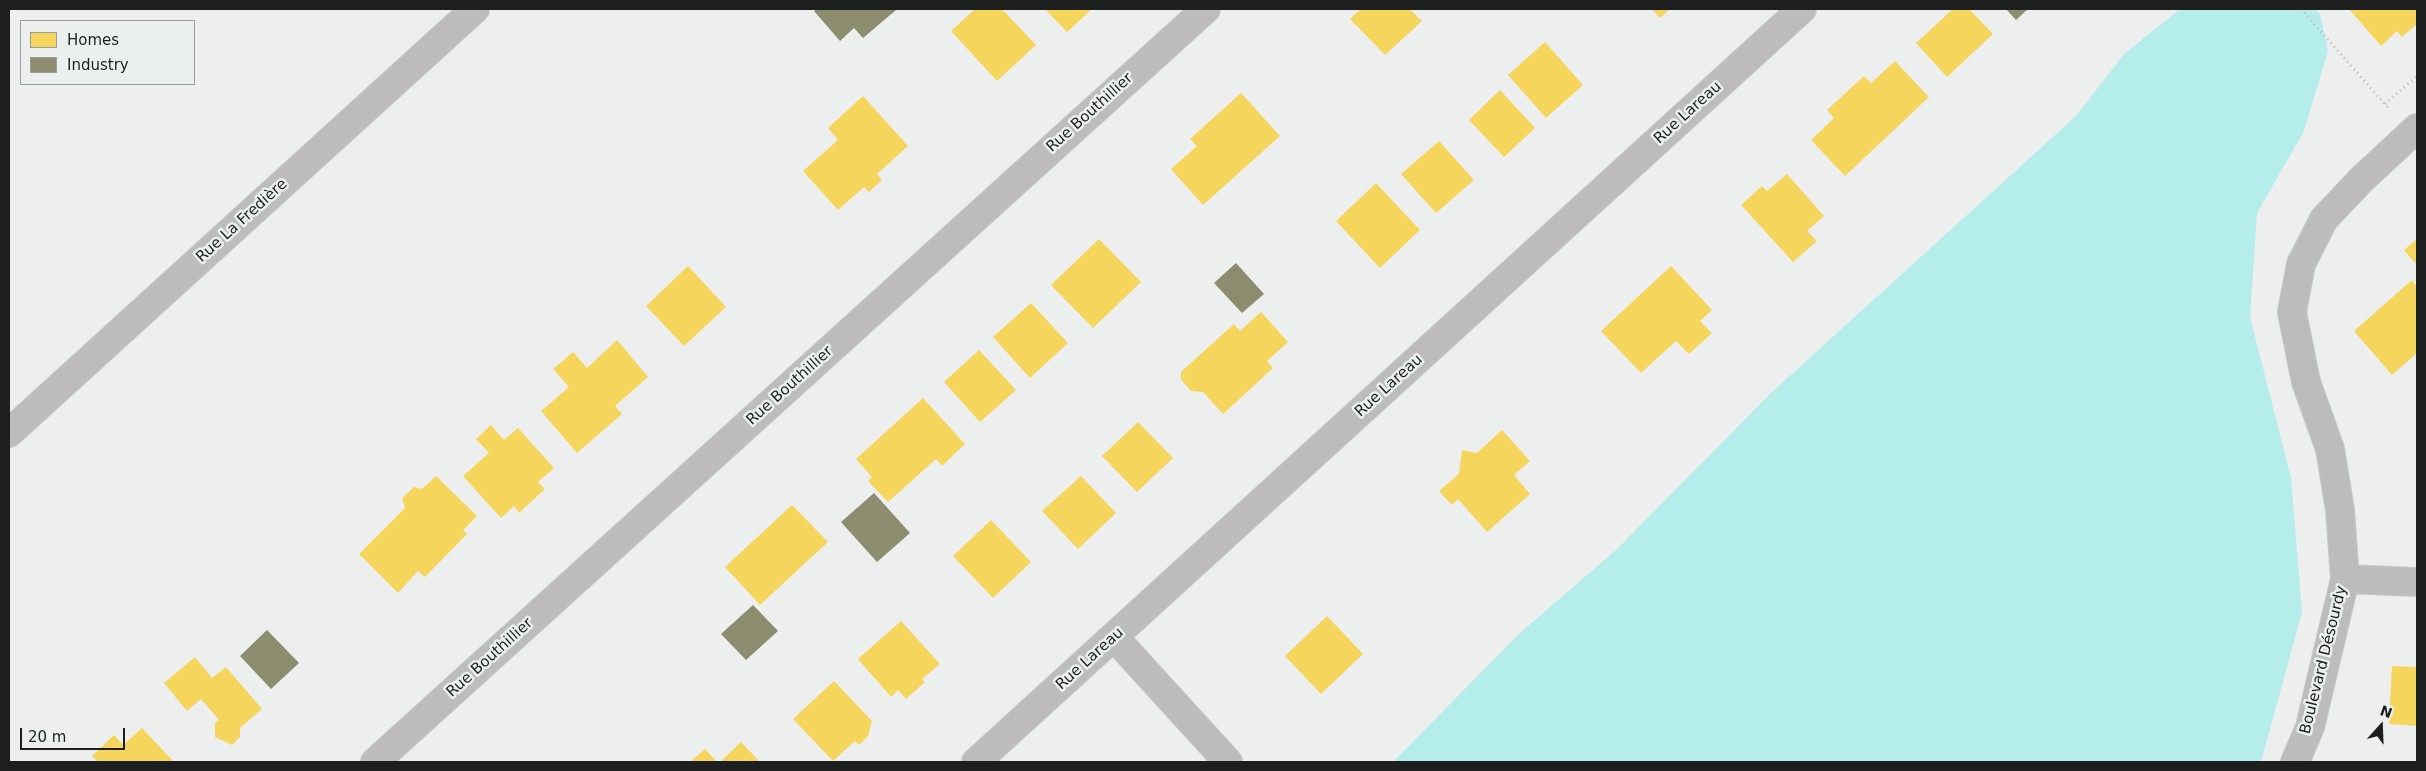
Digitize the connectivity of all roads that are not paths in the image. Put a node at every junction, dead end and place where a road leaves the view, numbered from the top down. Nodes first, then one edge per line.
1 (475, 9) edge
2 (1206, 9) edge
3 (1802, 9) edge
4 (2417, 128) edge
5 (9, 433) edge
6 (2344, 579) junction
7 (2417, 582) edge
8 (1114, 637) junction
9 (375, 762) edge
10 (976, 762) edge
11 (1228, 762) edge
12 (2296, 762) edge

1 - 5 street, Rue La Fredière
2 - 9 street, Rue Bouthillier
3 - 8 street, Rue Lareau
4 - 6 street, Boulevard Désourdy
6 - 7 street
6 - 12 street, Boulevard Désourdy
8 - 10 street, Rue Lareau
8 - 11 street

